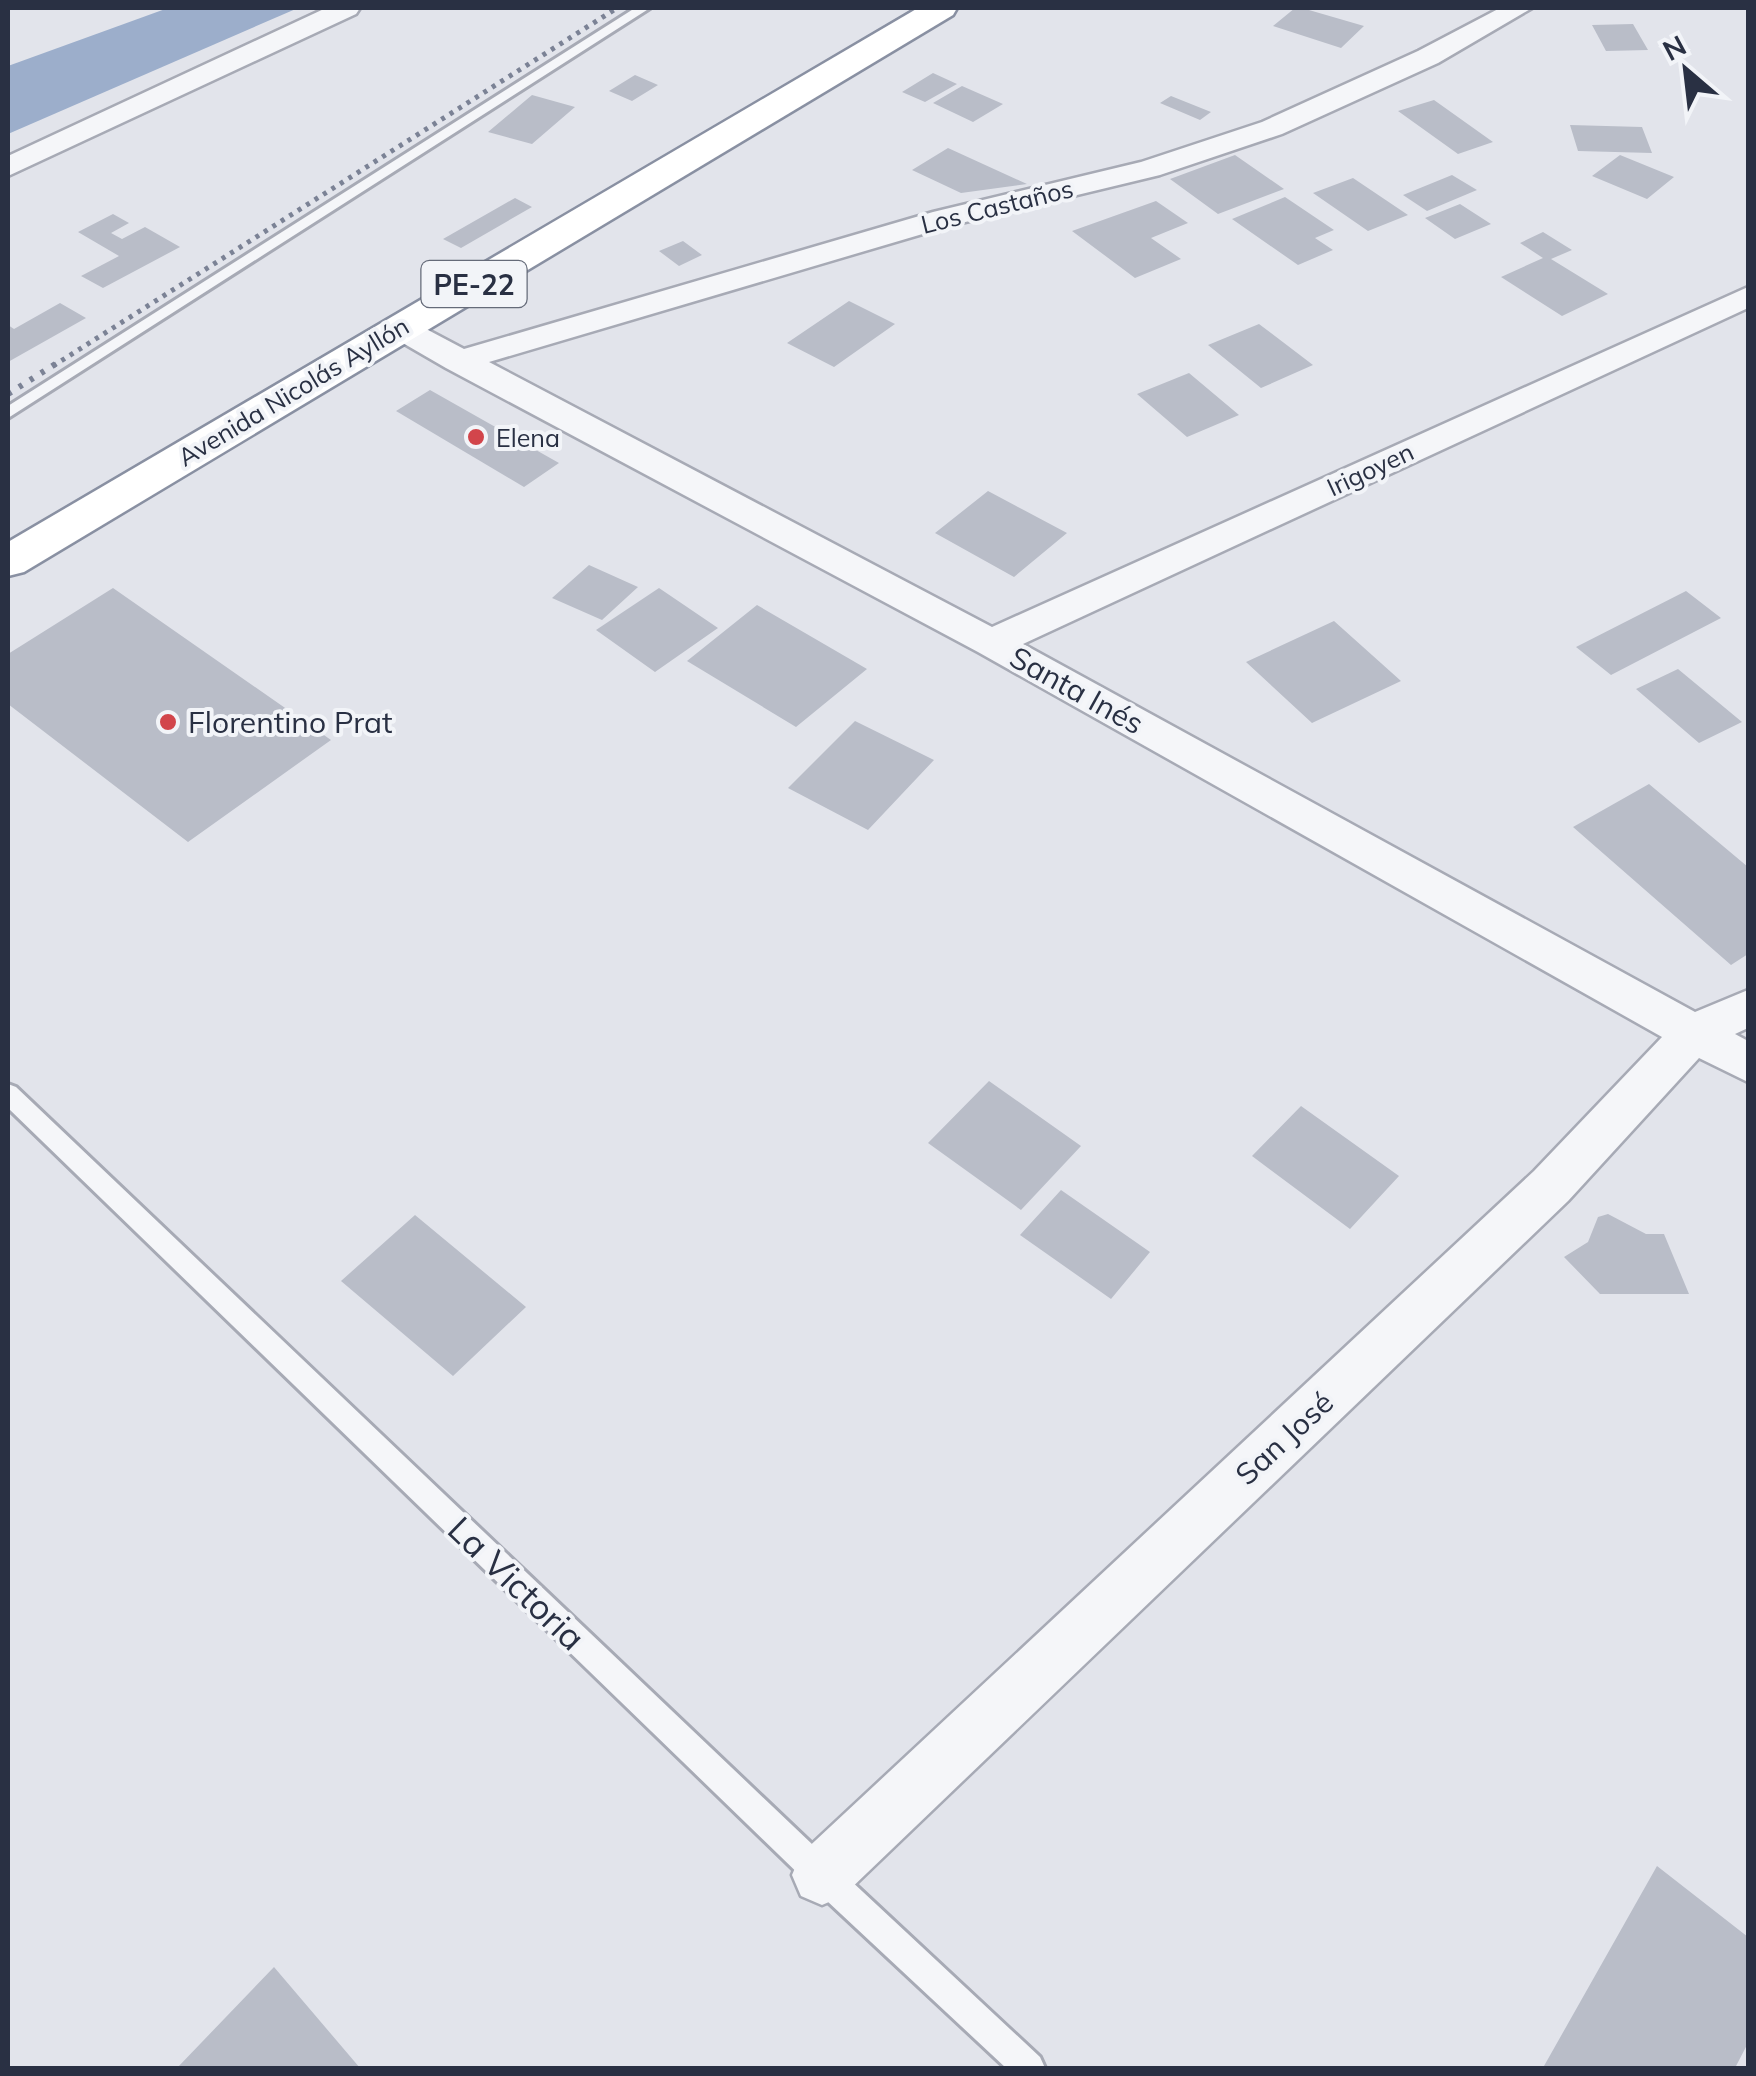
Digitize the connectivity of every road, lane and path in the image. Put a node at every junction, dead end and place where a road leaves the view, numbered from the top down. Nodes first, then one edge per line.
1 (348, 8) edge
2 (643, 8) edge
3 (941, 8) edge
4 (1519, 8) edge
5 (8, 167) edge
6 (1748, 296) edge
7 (400, 328) junction
8 (458, 362) junction
9 (8, 413) edge
10 (8, 561) edge
11 (991, 643) junction
12 (1748, 1008) edge
13 (1696, 1032) junction
14 (1748, 1062) edge
15 (8, 1094) edge
16 (822, 1875) junction
17 (1029, 2068) edge

1 - 5 street
2 - 9 lane
3 - 7 highway, Avenida Nicolás Ayllón / PE-22
4 - 8 street, Los Castaños
6 - 11 street, Irigoyen
7 - 8 street, Santa Inés
7 - 10 highway, Avenida Nicolás Ayllón / PE-22
8 - 11 street, Santa Inés
11 - 13 street, Santa Inés
12 - 13 street, San José
13 - 14 street, Santa Inés
13 - 16 street, San José
15 - 16 lane, La Victoria
16 - 17 lane, La Victoria

